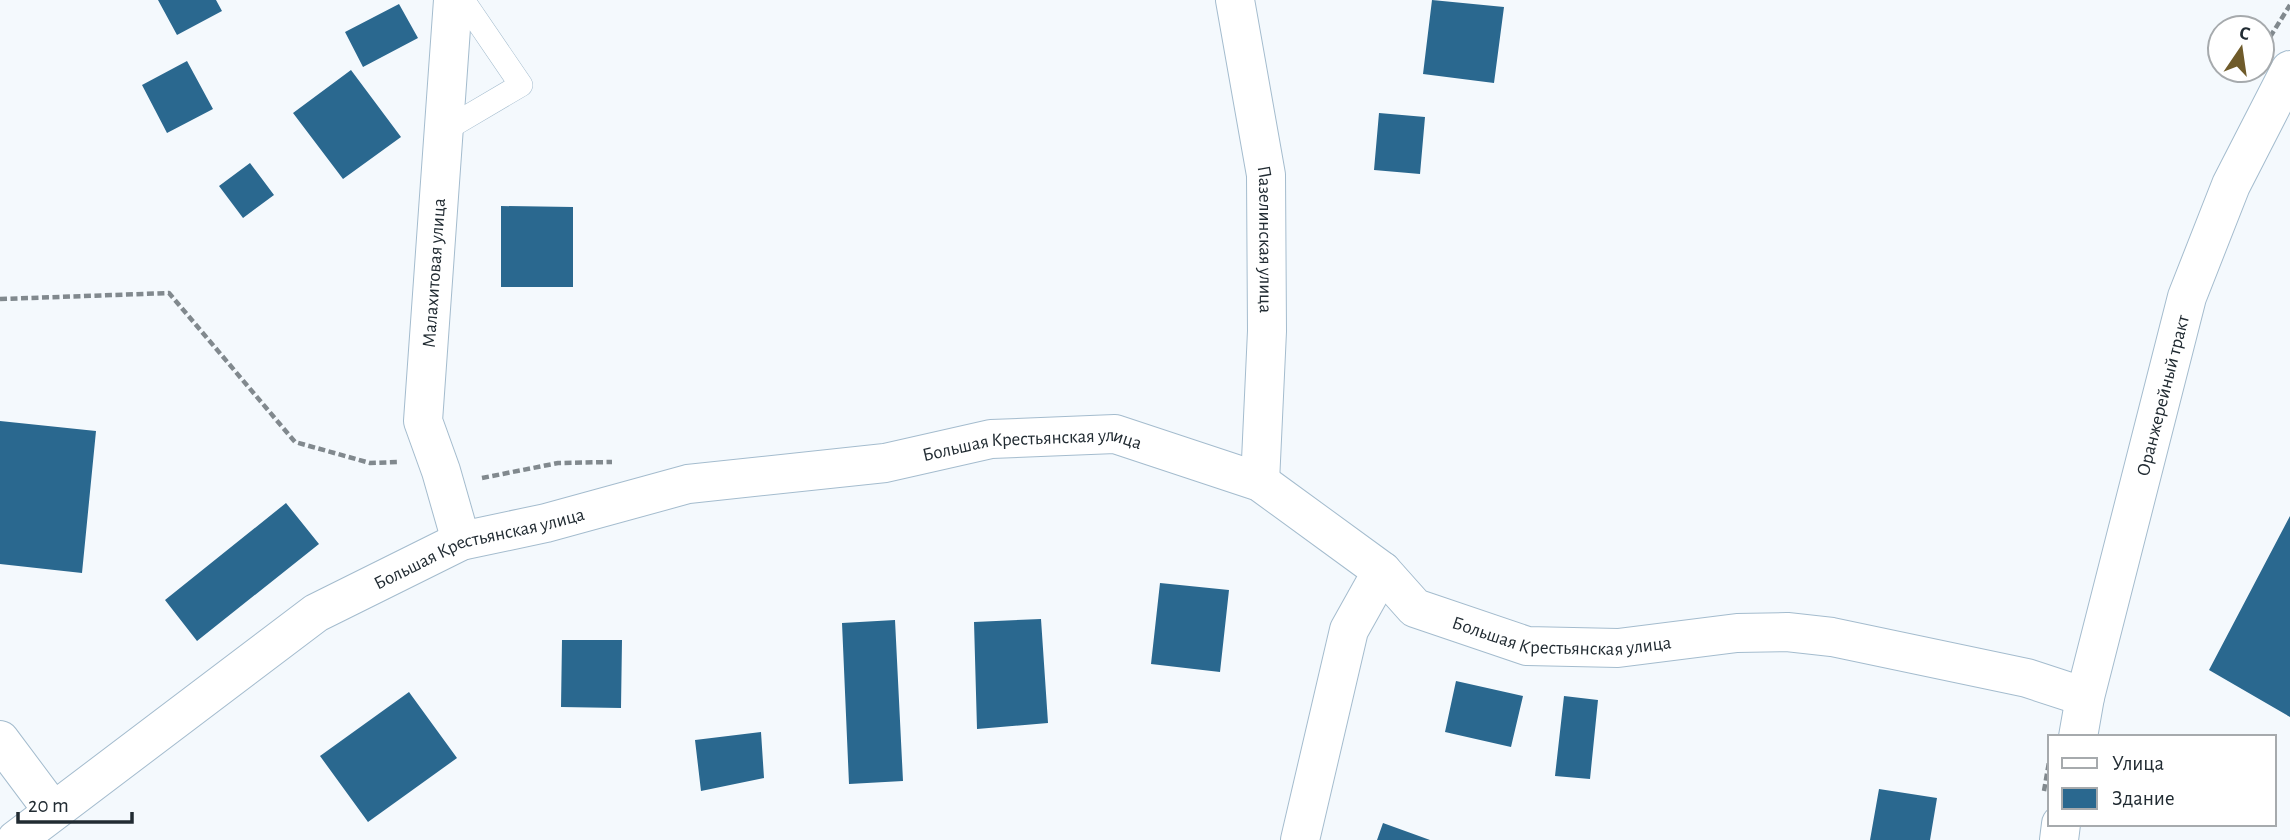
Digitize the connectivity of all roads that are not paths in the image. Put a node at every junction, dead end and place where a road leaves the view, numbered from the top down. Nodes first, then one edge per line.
1 (453, 0) edge
2 (463, 0) edge
3 (1235, 0) edge
4 (2290, 70) edge
5 (443, 131) junction
6 (1261, 482) junction
7 (461, 541) junction
8 (1382, 571) junction
9 (2085, 697) junction
10 (2078, 735) edge
11 (0, 740) edge
12 (53, 811) junction
13 (16, 840) edge
14 (1300, 840) edge

1 - 5 street, Малахитовая улица
2 - 5 lane
3 - 6 street, Пазелинская улица
4 - 9 street, Оранжерейный тракт
5 - 7 street, Малахитовая улица
6 - 7 street, Большая Крестьянская улица
6 - 8 street, Большая Крестьянская улица
7 - 12 street, Большая Крестьянская улица
8 - 9 street, Большая Крестьянская улица
8 - 14 street
9 - 10 street, Оранжерейный тракт
11 - 12 street
12 - 13 street, Большая Крестьянская улица

